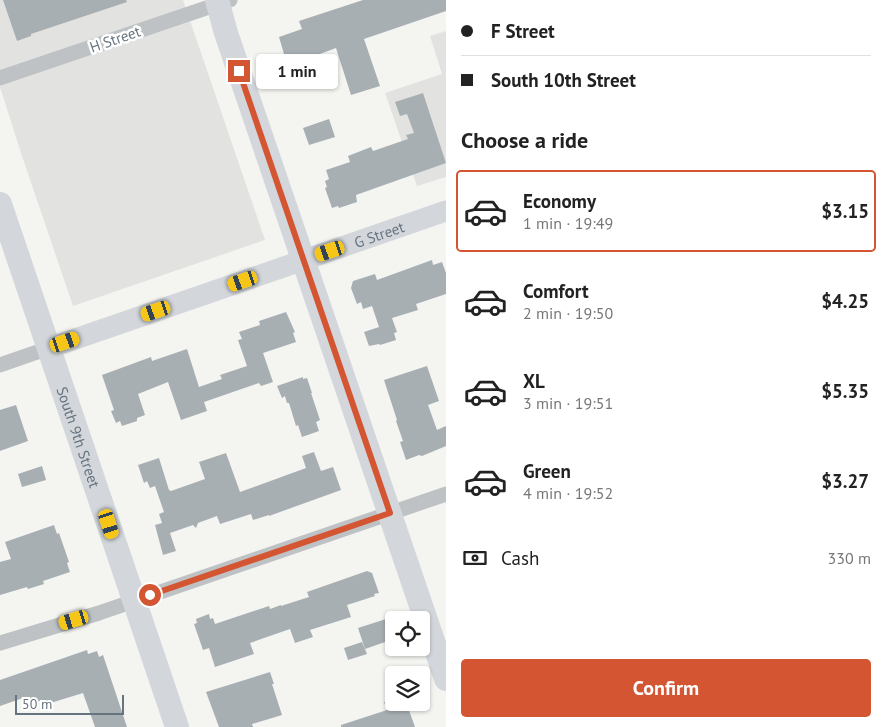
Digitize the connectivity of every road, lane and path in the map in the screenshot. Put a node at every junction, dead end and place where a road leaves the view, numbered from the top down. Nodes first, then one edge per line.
1 (222, 1) edge
2 (0, 78) edge
3 (0, 204) edge
4 (446, 211) edge
5 (304, 260) junction
6 (49, 348) junction
7 (0, 364) edge
8 (446, 494) edge
9 (390, 513) junction
10 (134, 601) junction
11 (0, 644) edge
12 (446, 679) edge
13 (177, 727) edge

1 - 2 street, H Street
1 - 5 main road
3 - 6 main road, South 9th Street
4 - 5 street, G Street
5 - 6 street, G Street
5 - 9 main road
6 - 7 street, G Street
6 - 10 main road, South 9th Street
8 - 9 street
9 - 10 street
9 - 12 main road
10 - 11 street
10 - 13 main road, South 9th Street

